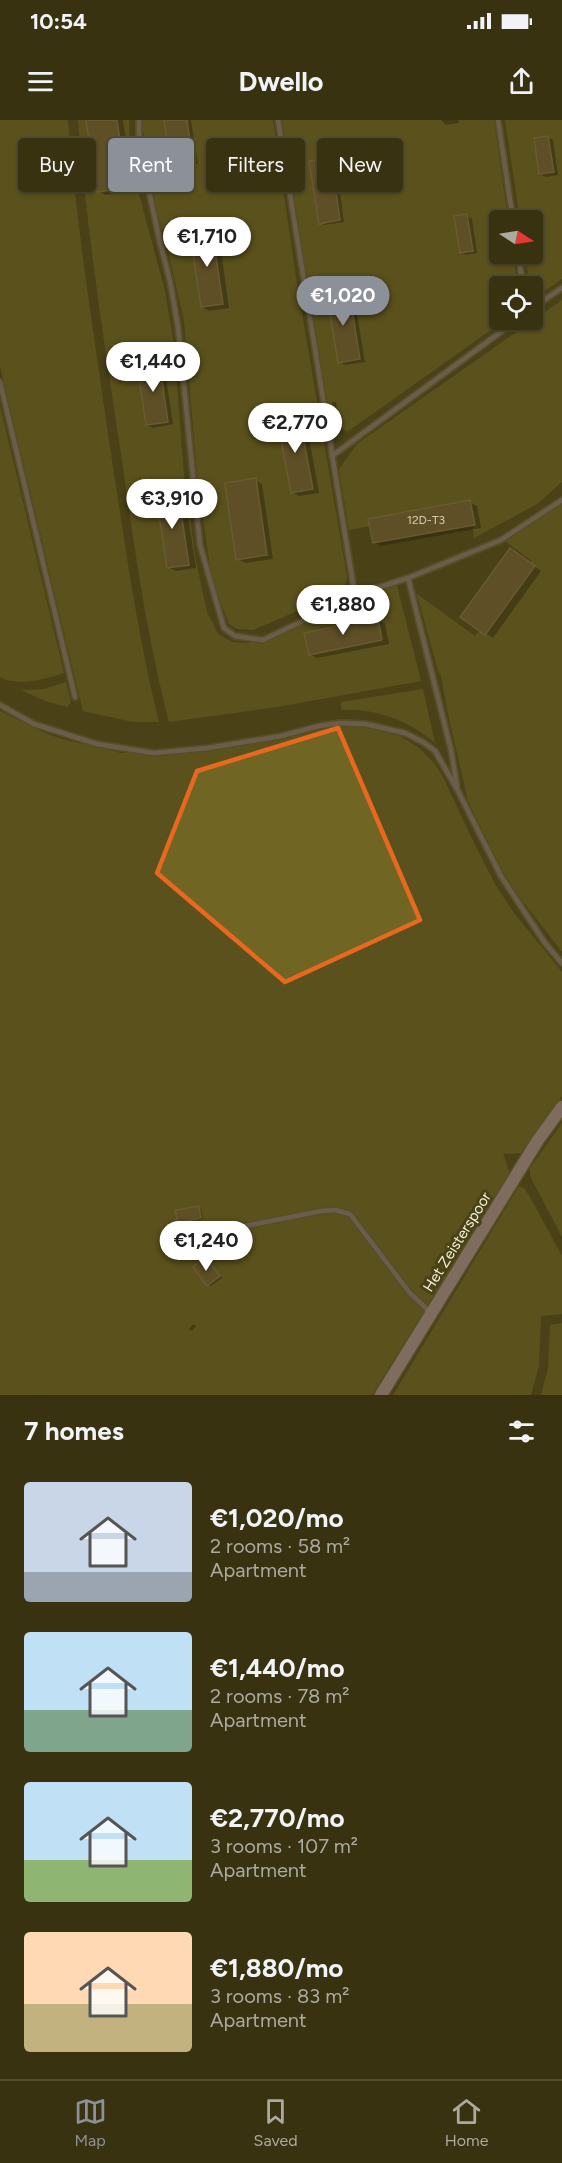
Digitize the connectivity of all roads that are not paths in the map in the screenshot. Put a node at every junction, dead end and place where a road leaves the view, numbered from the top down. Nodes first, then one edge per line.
1 (139, 120) edge
2 (278, 120) edge
3 (498, 120) edge
4 (512, 210) edge
5 (562, 288) edge
6 (543, 301) edge
7 (503, 330) edge
8 (0, 382) edge
9 (332, 456) junction
10 (562, 500) edge
11 (408, 578) junction
12 (355, 596) junction
13 (75, 697) dead end
14 (0, 705) edge
15 (457, 789) junction
16 (562, 963) edge
17 (562, 1107) edge
18 (185, 1241) dead end
19 (431, 1313) junction
20 (381, 1395) edge

1 - 12 lane
2 - 9 lane
3 - 4 lane
5 - 6 lane
7 - 9 lane
8 - 13 lane
9 - 12 lane
10 - 11 lane
11 - 12 lane
11 - 15 lane
14 - 15 lane
15 - 16 lane
17 - 19 street, Het Zeisterspoor
18 - 19 lane
19 - 20 street, Het Zeisterspoor

